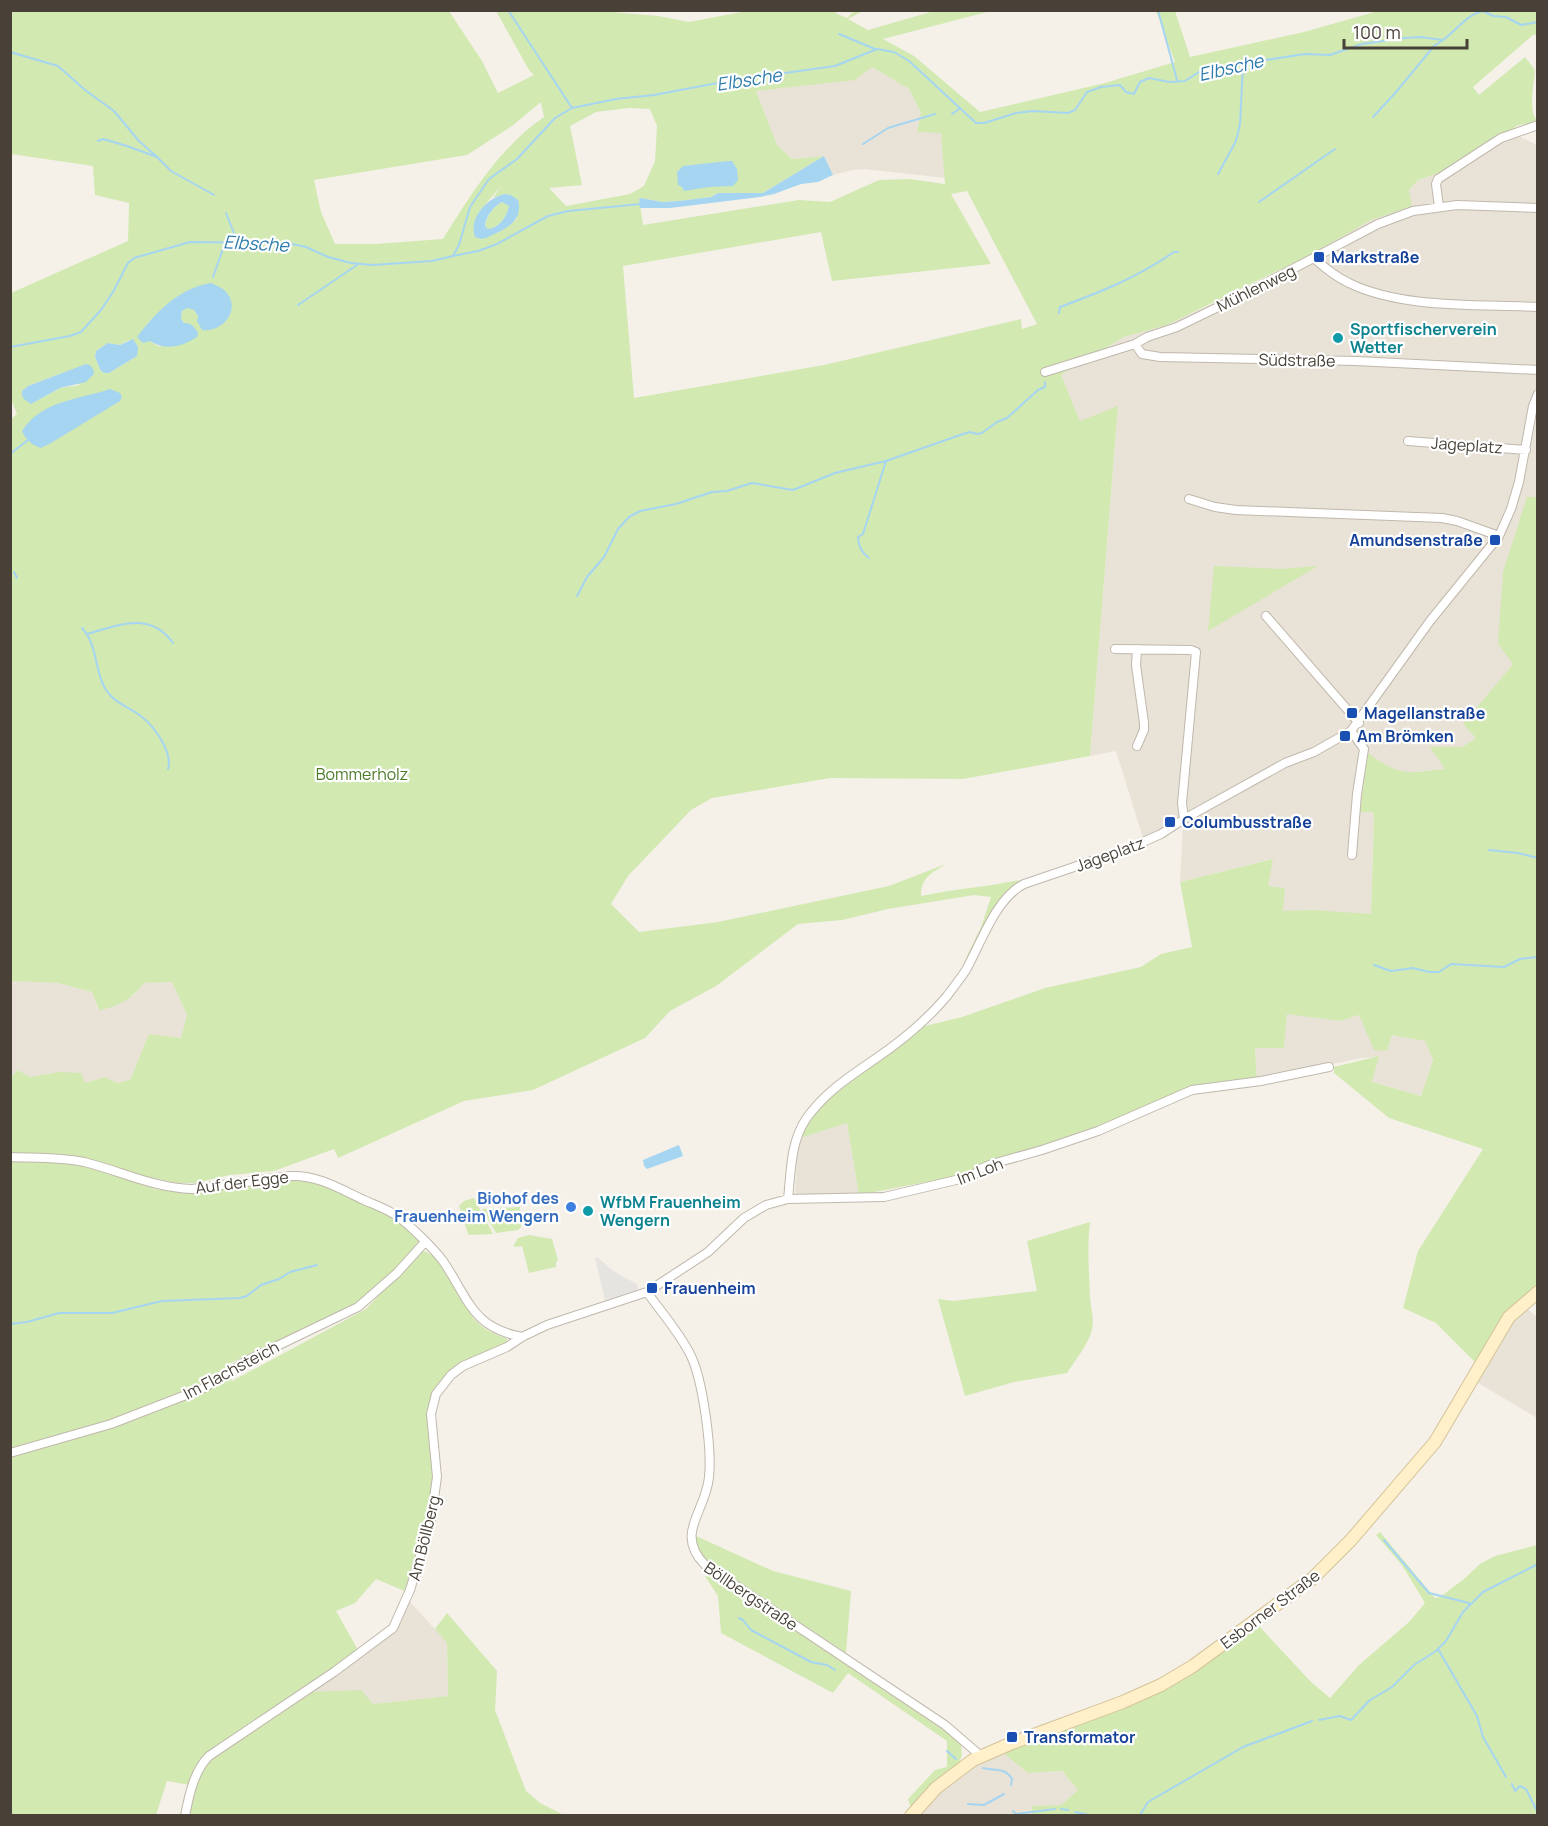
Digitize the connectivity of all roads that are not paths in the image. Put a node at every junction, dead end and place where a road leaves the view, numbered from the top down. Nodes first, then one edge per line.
1 (1538, 125) edge
2 (1439, 207) junction
3 (1538, 208) edge
4 (1315, 260) junction
5 (1538, 307) edge
6 (1135, 344) junction
7 (1538, 370) edge
8 (1045, 372) dead end
9 (1538, 394) edge
10 (1408, 441) dead end
11 (1526, 450) junction
12 (1189, 499) dead end
13 (1499, 536) junction
14 (1266, 615) dead end
15 (1115, 649) dead end
16 (1137, 649) junction
17 (1359, 723) junction
18 (1351, 731) junction
19 (1137, 746) dead end
20 (1184, 819) junction
21 (1352, 855) dead end
22 (1329, 1067) dead end
23 (10, 1157) edge
24 (788, 1199) junction
25 (425, 1242) junction
26 (647, 1292) junction
27 (1538, 1292) edge
28 (522, 1337) junction
29 (11, 1452) edge
30 (981, 1756) junction
31 (185, 1815) edge
32 (911, 1815) edge

1 - 2 street
2 - 3 street, Mühlenweg
2 - 4 street, Mühlenweg
4 - 5 street
4 - 6 street, Mühlenweg
6 - 7 street, Südstraße
6 - 8 street, Mühlenweg
9 - 11 street, Jageplatz
10 - 11 street, Jageplatz
11 - 13 street, Jageplatz
12 - 13 street
13 - 17 street, Jageplatz
14 - 17 street
15 - 16 street
16 - 19 street
16 - 20 street
17 - 18 street, Jageplatz
18 - 20 street, Jageplatz
18 - 21 street
20 - 24 street, Jageplatz
22 - 24 street, Im Loh
23 - 25 street, Auf der Egge
24 - 26 street, Im Loh
25 - 28 street, Auf der Egge
25 - 29 street, Im Flachsteich
26 - 28 street, Am Böllberg
26 - 30 street, Böllbergstraße
27 - 30 main road, Esborner Straße
28 - 31 street, Am Böllberg
30 - 32 main road, Esborner Straße

